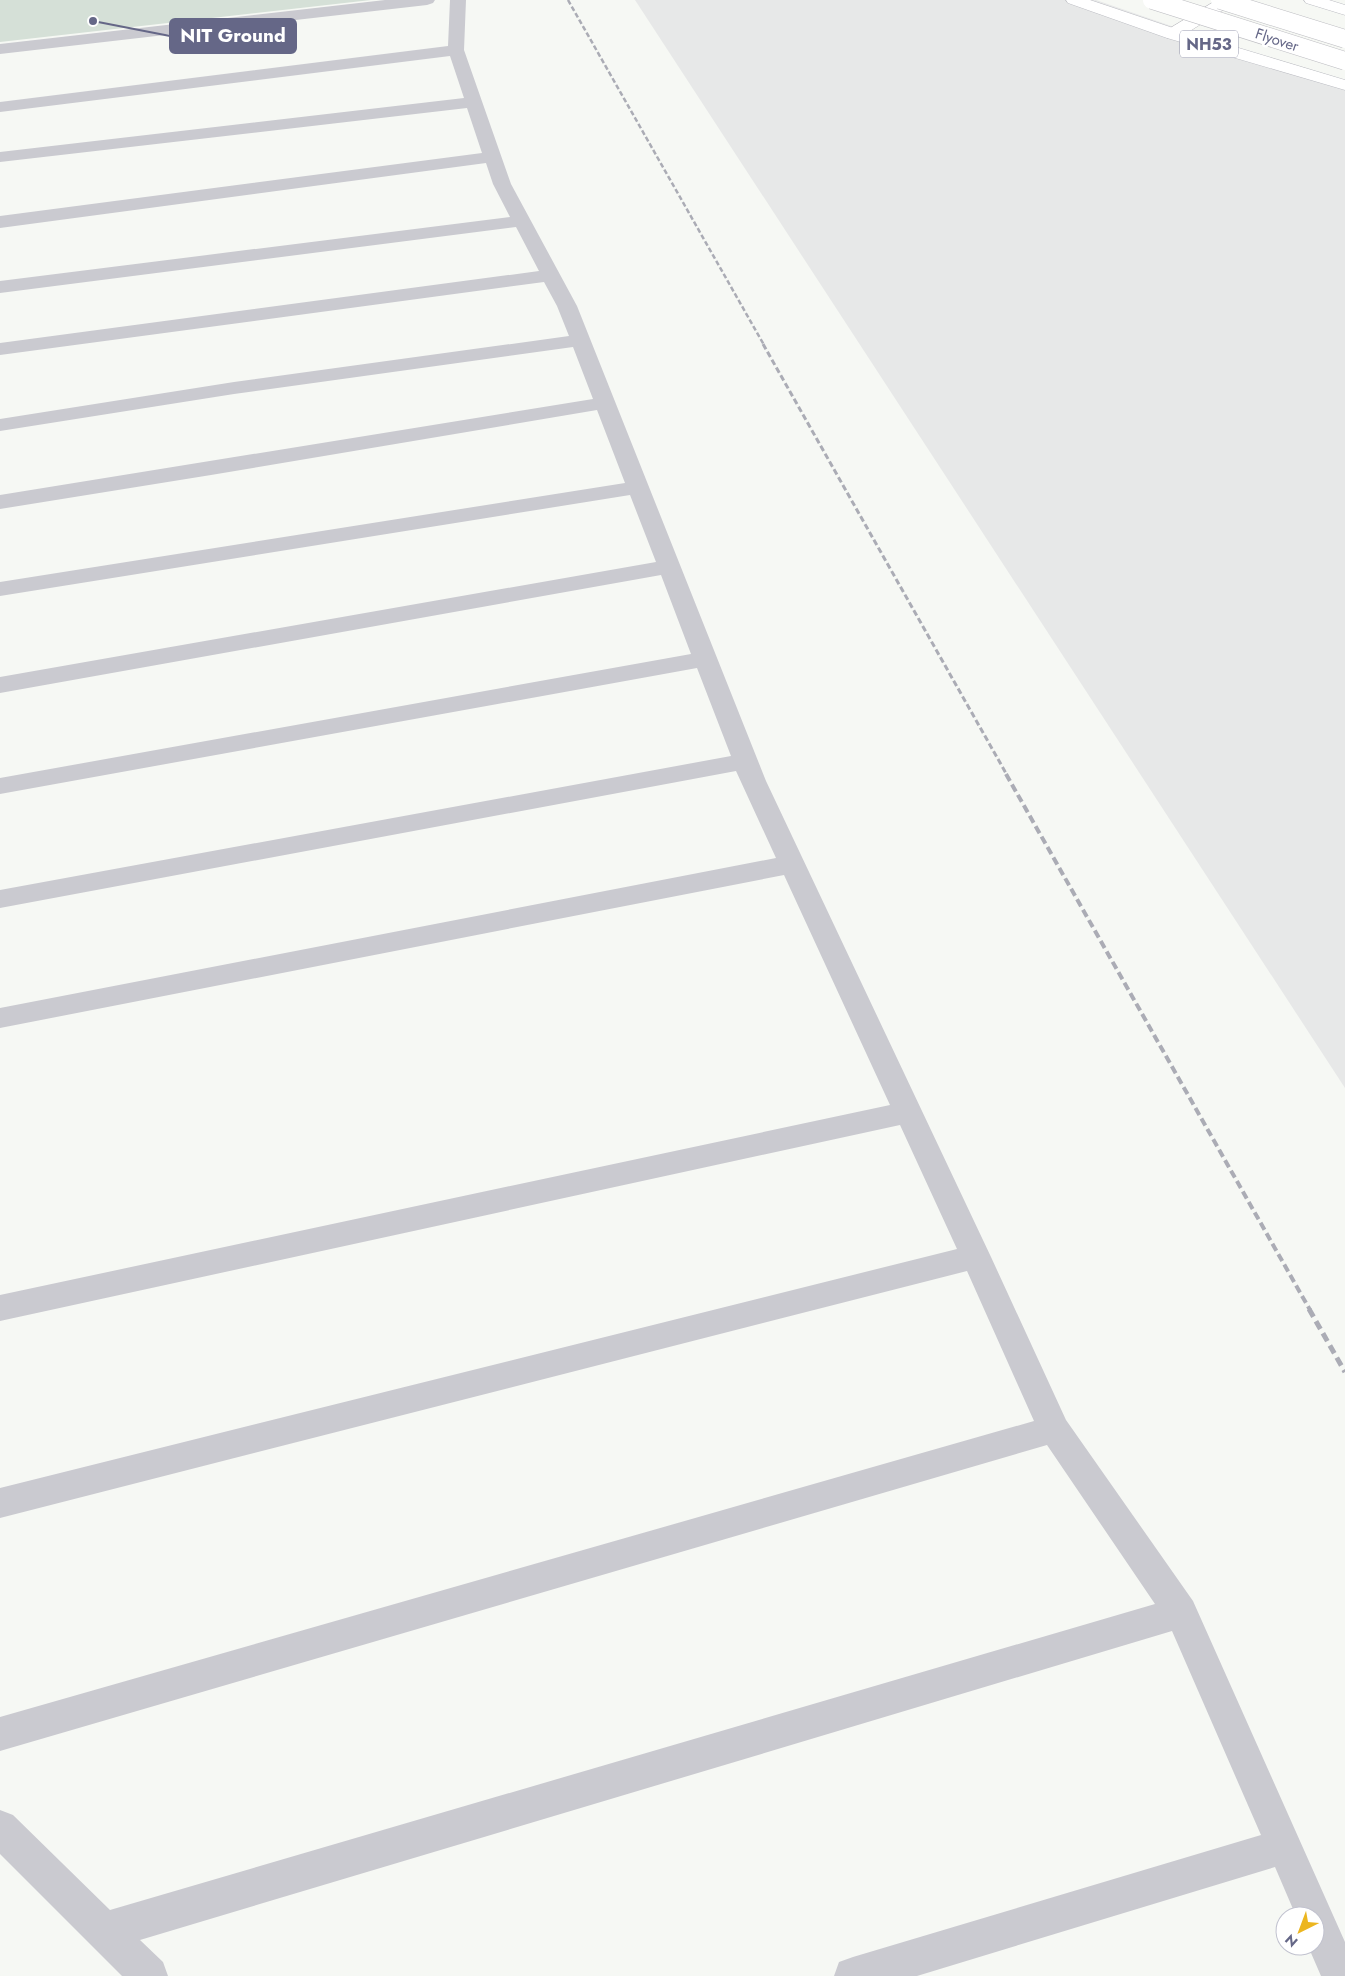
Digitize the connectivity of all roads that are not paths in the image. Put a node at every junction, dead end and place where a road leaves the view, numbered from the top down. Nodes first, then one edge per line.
1 (428, 0) edge
2 (458, 0) edge
3 (1074, 0) edge
4 (1152, 0) edge
5 (1220, 0) edge
6 (1228, 0) edge
7 (1312, 0) edge
8 (1345, 10) edge
9 (1173, 34) junction
10 (1345, 40) edge
11 (0, 49) edge
12 (456, 50) junction
13 (1345, 61) edge
14 (1345, 85) edge
15 (473, 102) junction
16 (0, 107) edge
17 (0, 157) edge
18 (493, 158) junction
19 (521, 221) junction
20 (0, 222) edge
21 (551, 275) junction
22 (0, 287) edge
23 (581, 340) junction
24 (0, 349) edge
25 (605, 403) junction
26 (0, 425) edge
27 (638, 487) junction
28 (0, 502) edge
29 (669, 567) junction
30 (0, 589) edge
31 (705, 659) junction
32 (0, 685) edge
33 (745, 761) junction
34 (0, 786) edge
35 (792, 864) junction
36 (0, 899) edge
37 (0, 1018) edge
38 (908, 1112) junction
39 (976, 1257) junction
40 (0, 1308) edge
41 (1054, 1429) junction
42 (0, 1503) edge
43 (1181, 1612) junction
44 (0, 1734) edge
45 (0, 1828) edge
46 (1285, 1846) junction
47 (1311, 1906) edge
48 (104, 1931) junction
49 (1325, 1940) edge
50 (149, 1976) edge
51 (852, 1976) edge
52 (1340, 1976) edge

1 - 11 street
2 - 12 street
3 - 9 main road, NH53
4 - 13 main road, Flyover / NH53, bridge
5 - 10 main road, Flyover, bridge
6 - 9 main road
7 - 8 main road
9 - 14 main road, NH53
12 - 15 street
12 - 16 street
15 - 17 street
15 - 18 street
18 - 19 street
18 - 20 street
19 - 21 street
19 - 22 street
21 - 23 street
21 - 24 street
23 - 25 street
23 - 26 street
25 - 27 street
25 - 28 street
27 - 29 street
27 - 30 street
29 - 31 street
29 - 32 street
31 - 33 street
31 - 34 street
33 - 35 street
33 - 36 street
35 - 37 street
35 - 38 street
38 - 39 street
38 - 40 street
39 - 41 street
39 - 42 street
41 - 43 street
41 - 44 street
43 - 46 street
43 - 48 street
45 - 48 street
46 - 47 street
46 - 51 street
48 - 50 street
49 - 52 street

